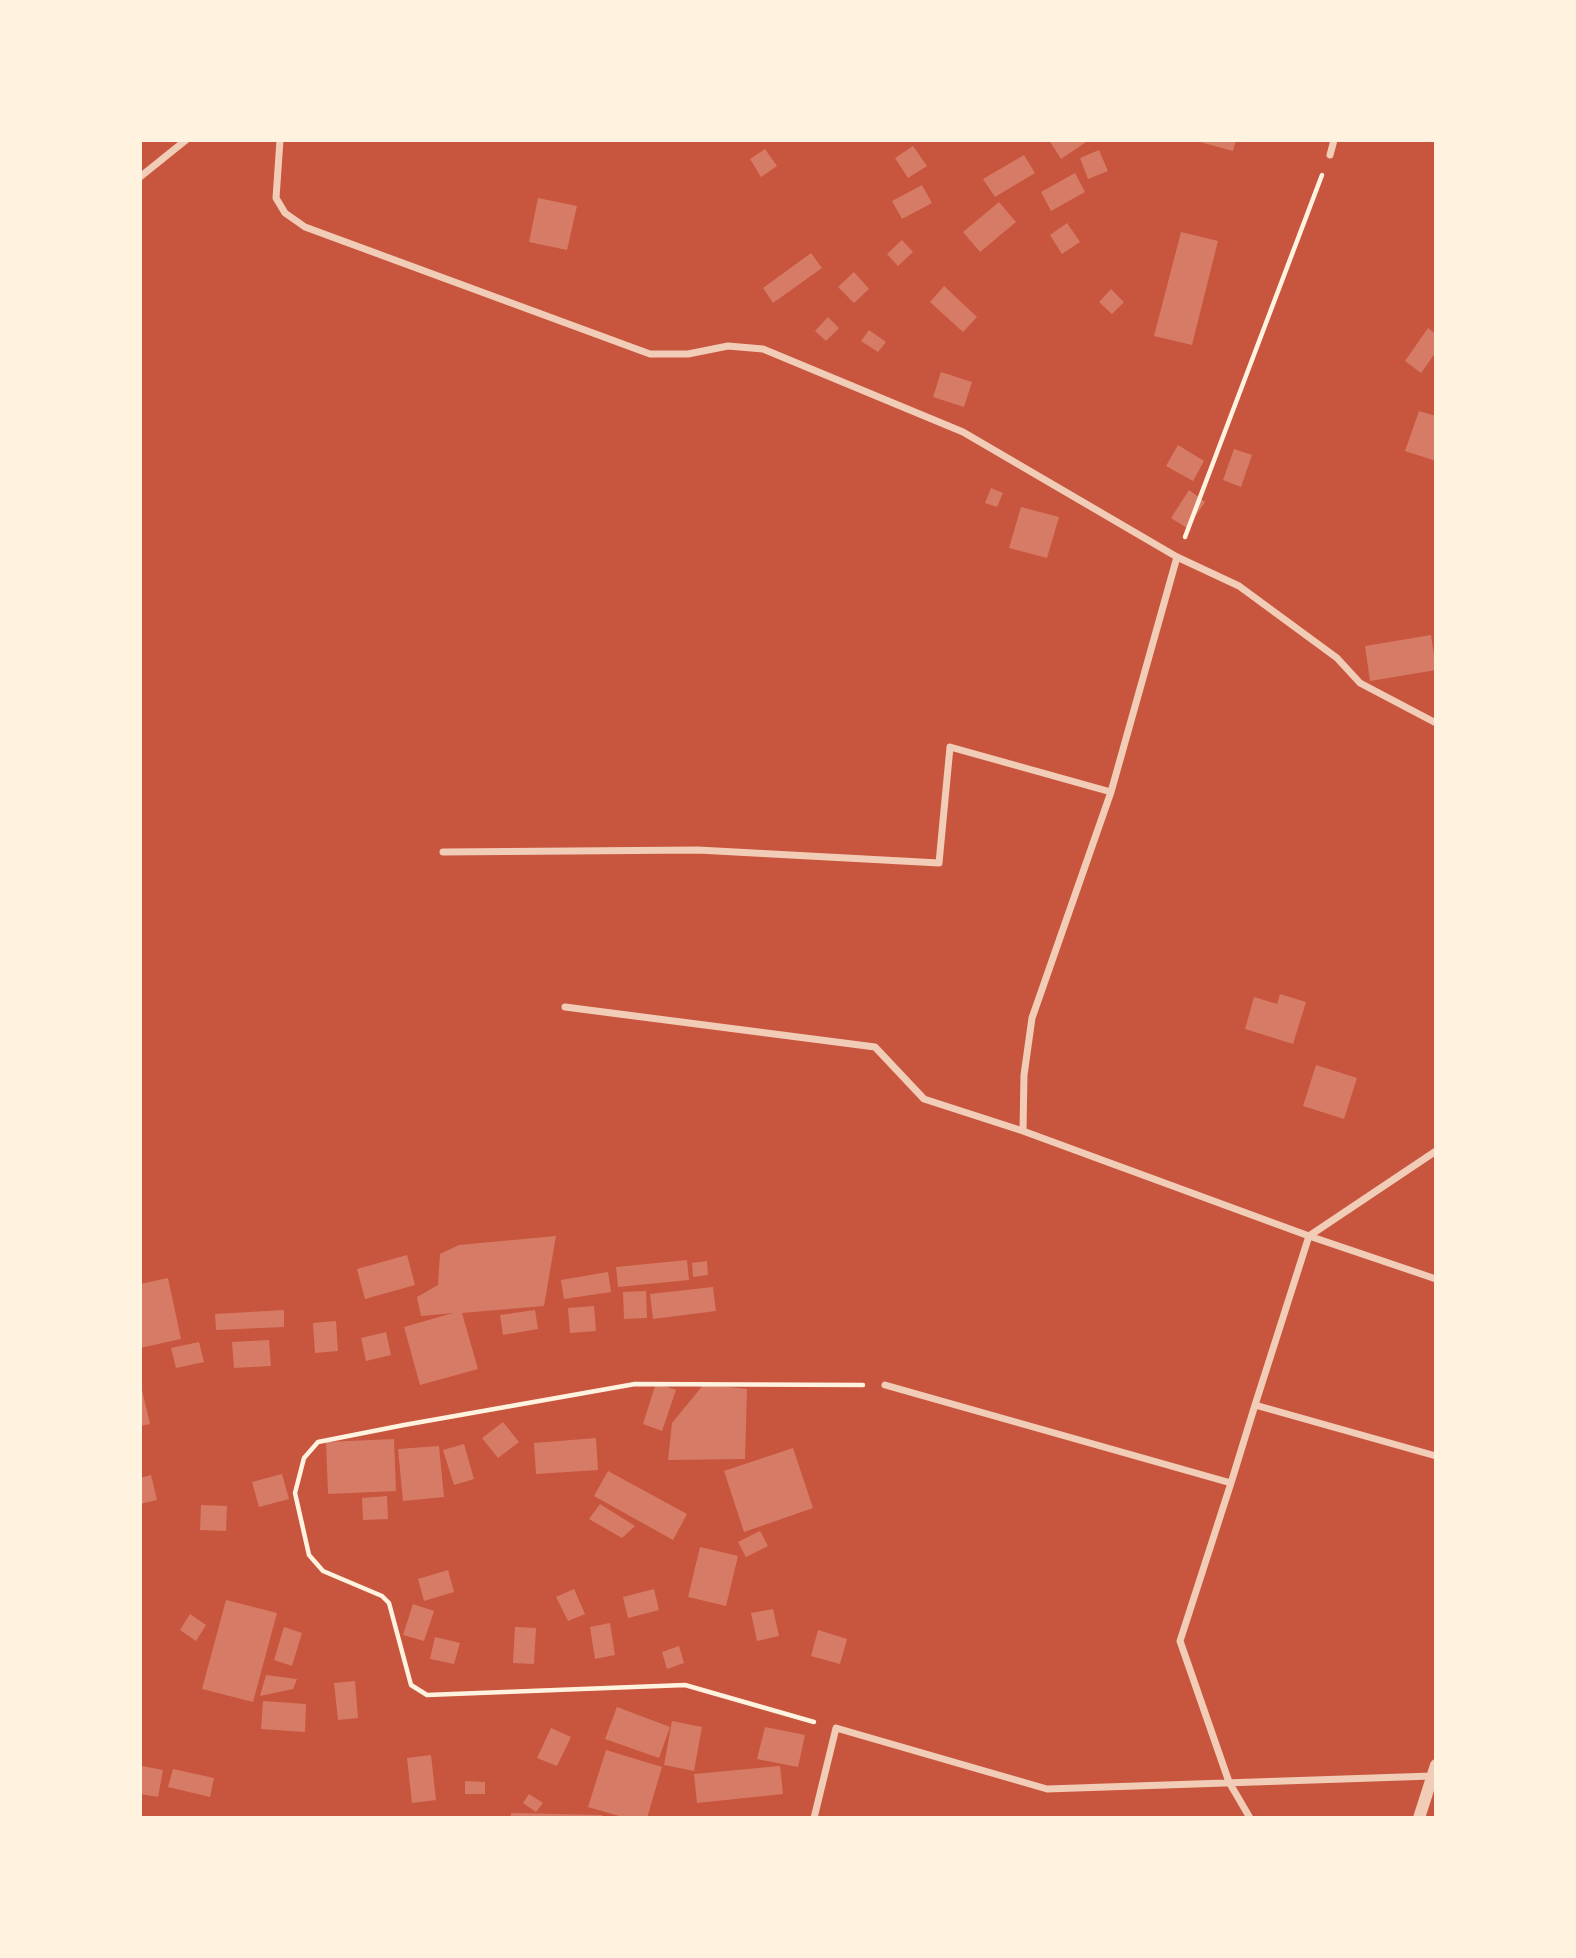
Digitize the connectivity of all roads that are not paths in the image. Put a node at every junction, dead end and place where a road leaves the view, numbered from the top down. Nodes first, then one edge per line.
1 (186, 140) edge
2 (280, 140) edge
3 (1334, 140) edge
4 (1329, 155) road end
5 (140, 177) edge
6 (1177, 557) junction
7 (1436, 723) edge
8 (1111, 792) junction
9 (443, 852) dead end
10 (565, 1007) dead end
11 (1023, 1131) junction
12 (1436, 1152) edge
13 (1309, 1236) junction
14 (1436, 1279) edge
15 (885, 1385) road end
16 (1255, 1405) junction
17 (1436, 1456) edge
18 (1231, 1483) junction
19 (1434, 1770) edge
20 (1229, 1782) junction
21 (814, 1818) edge
22 (1250, 1818) edge
23 (1419, 1818) edge

1 - 5 street
2 - 6 street
3 - 4 street
6 - 7 street
6 - 8 street
8 - 9 street
8 - 11 street
10 - 11 street
11 - 13 street
12 - 13 street
13 - 14 street
13 - 16 street
15 - 18 street
16 - 17 street
16 - 18 street
18 - 20 street
19 - 20 street
19 - 23 street
20 - 21 street
20 - 22 street

